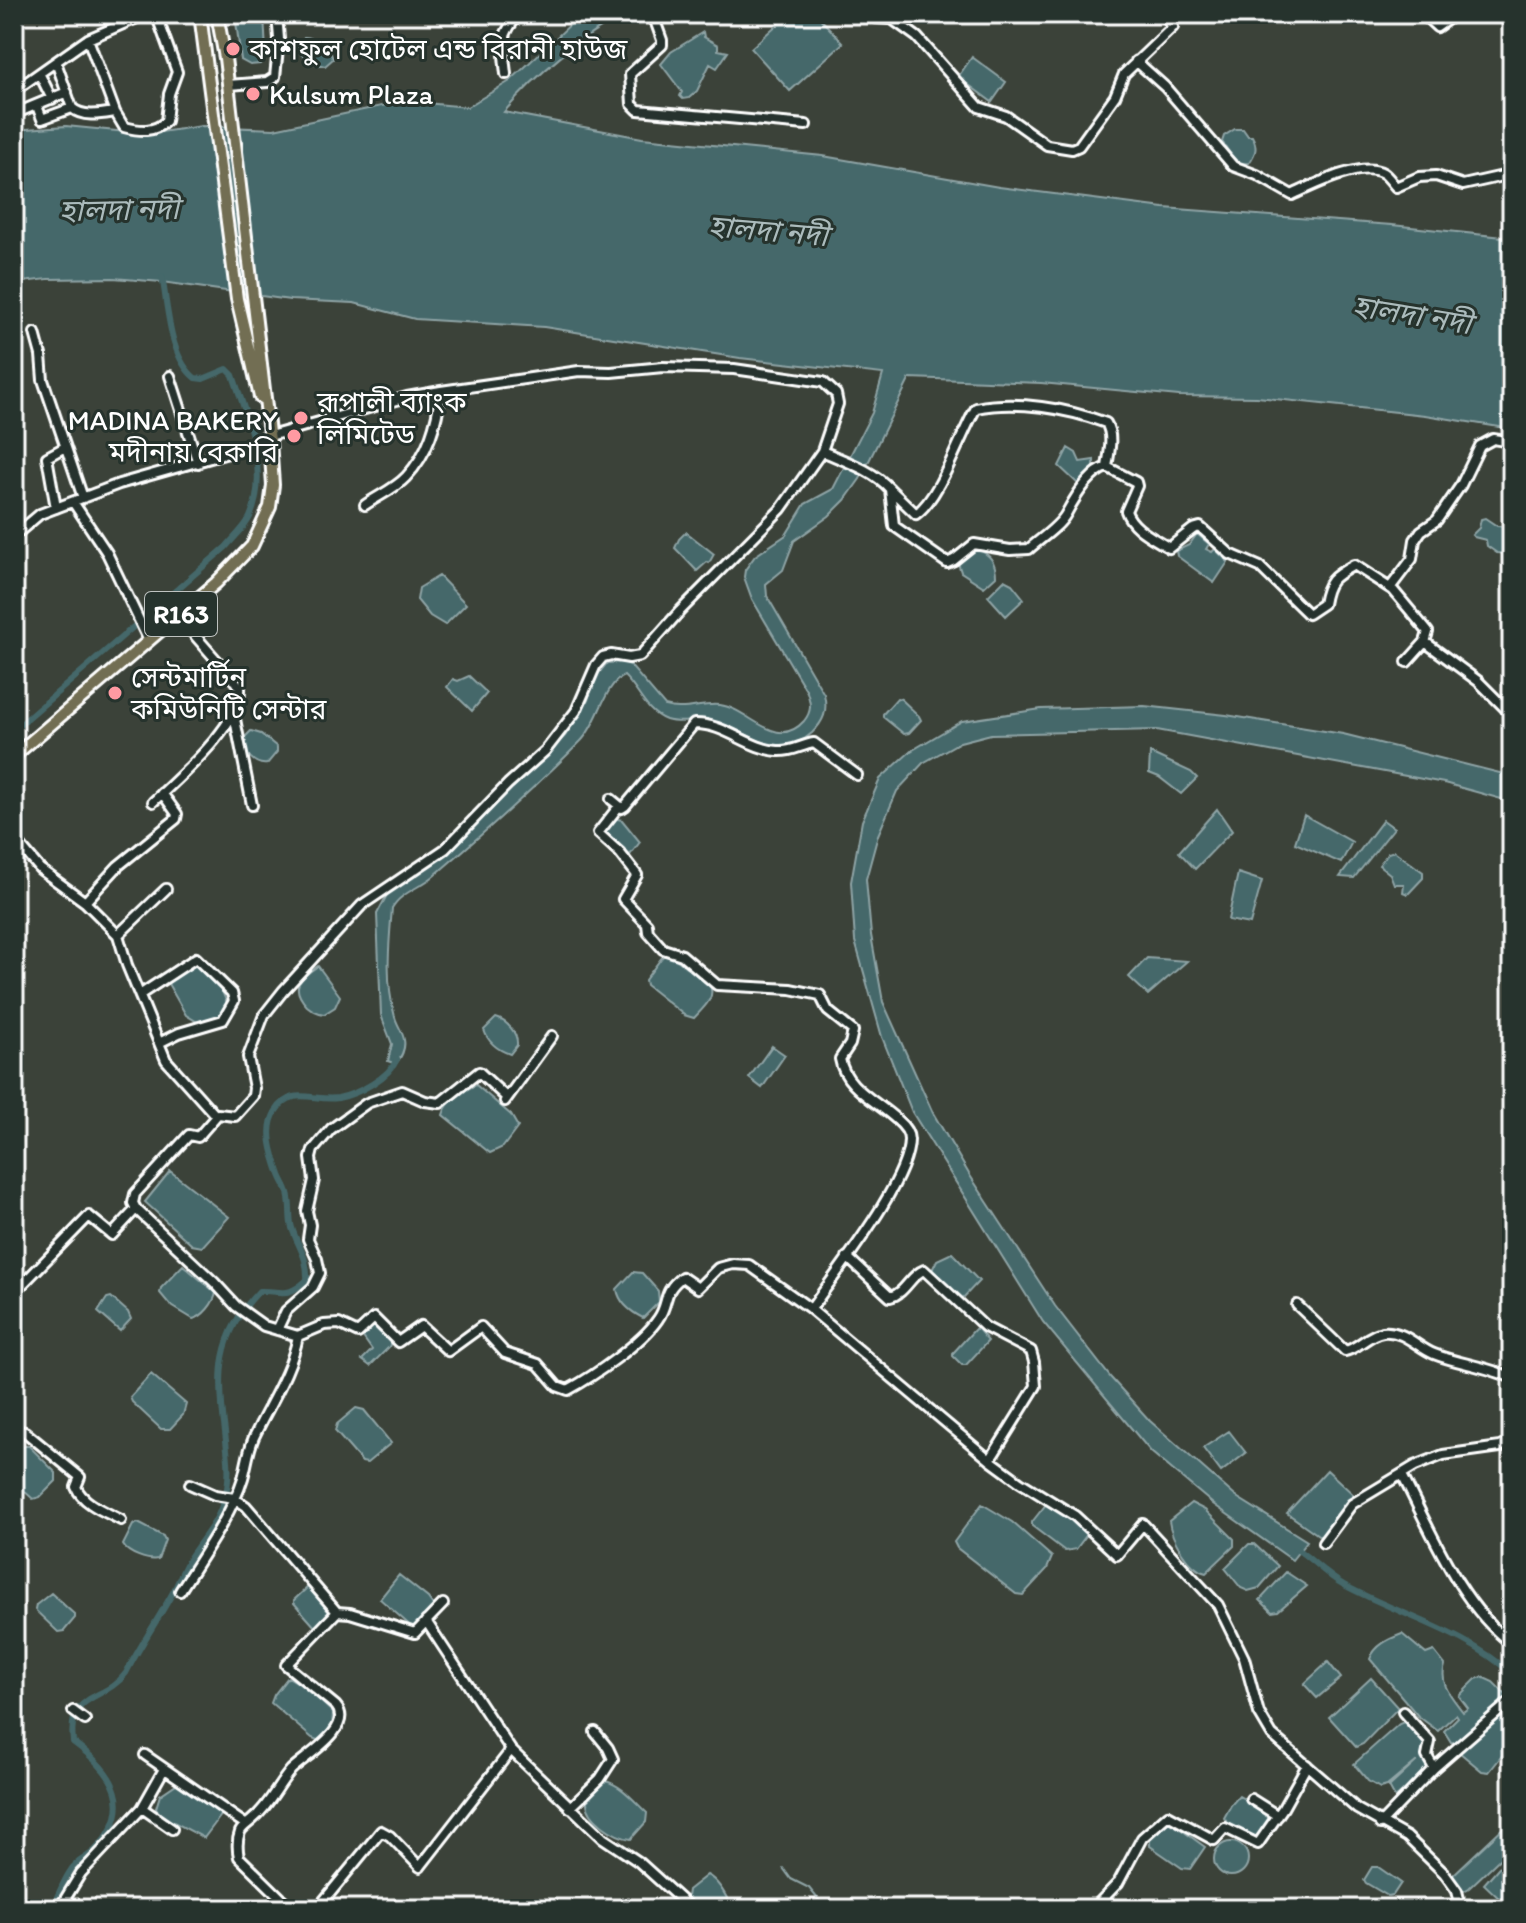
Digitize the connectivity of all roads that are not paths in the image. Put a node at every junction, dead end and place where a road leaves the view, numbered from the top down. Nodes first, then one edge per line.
1 (146, 14) edge
2 (156, 14) edge
3 (200, 14) edge
4 (217, 14) edge
5 (277, 14) edge
6 (520, 14) edge
7 (653, 14) edge
8 (869, 14) edge
9 (1163, 14) edge
10 (1423, 14) edge
11 (1455, 14) edge
12 (88, 39) junction
13 (1136, 61) junction
14 (56, 62) junction
15 (506, 74) dead end
16 (40, 75) junction
17 (228, 85) junction
18 (14, 91) edge
19 (67, 92) junction
20 (52, 99) junction
21 (37, 106) junction
22 (72, 108) junction
23 (115, 112) junction
24 (14, 114) edge
25 (806, 125) dead end
26 (1512, 174) edge
27 (35, 333) dead end
28 (170, 376) dead end
29 (441, 391) junction
30 (269, 435) junction
31 (1512, 442) edge
32 (65, 447) junction
33 (822, 451) junction
34 (198, 463) junction
35 (1107, 467) junction
36 (890, 489) junction
37 (78, 500) junction
38 (365, 505) dead end
39 (56, 508) junction
40 (14, 536) edge
41 (1390, 588) junction
42 (178, 616) junction
43 (149, 641) junction
44 (1425, 642) junction
45 (1407, 662) dead end
46 (234, 713) junction
47 (1512, 715) edge
48 (14, 756) edge
49 (857, 775) dead end
50 (162, 793) junction
51 (611, 799) dead end
52 (153, 802) dead end
53 (252, 805) dead end
54 (619, 806) junction
55 (14, 838) edge
56 (166, 889) dead end
57 (85, 902) junction
58 (118, 935) junction
59 (141, 994) junction
60 (552, 1036) dead end
61 (159, 1043) junction
62 (216, 1116) junction
63 (136, 1209) junction
64 (847, 1257) junction
65 (14, 1293) edge
66 (1297, 1305) dead end
67 (811, 1309) junction
68 (277, 1330) junction
69 (298, 1336) junction
70 (1512, 1378) edge
71 (14, 1429) edge
72 (1512, 1441) edge
73 (990, 1460) junction
74 (1402, 1475) junction
75 (190, 1484) dead end
76 (232, 1497) junction
77 (121, 1520) dead end
78 (1323, 1543) dead end
79 (180, 1591) dead end
80 (443, 1604) dead end
81 (337, 1612) junction
82 (426, 1621) junction
83 (1512, 1644) edge
84 (1512, 1700) edge
85 (73, 1711) dead end
86 (1403, 1712) dead end
87 (85, 1720) dead end
88 (595, 1732) dead end
89 (511, 1750) junction
90 (145, 1755) dead end
91 (1307, 1765) junction
92 (1434, 1768) junction
93 (164, 1769) junction
94 (1251, 1799) dead end
95 (142, 1808) junction
96 (570, 1808) junction
97 (1278, 1816) junction
98 (245, 1824) junction
99 (1380, 1824) junction
100 (172, 1829) dead end
101 (59, 1909) edge
102 (292, 1909) edge
103 (317, 1909) edge
104 (691, 1909) edge
105 (1093, 1909) edge
106 (1452, 1909) edge

1 - 12 street
2 - 23 street
3 - 30 main road, R163
4 - 17 main road, R163
5 - 17 street
6 - 15 street
7 - 25 street
8 - 13 street
9 - 13 street
10 - 11 street
12 - 14 street
12 - 23 street
13 - 26 street
14 - 16 street
14 - 19 street
16 - 18 street
16 - 20 street
17 - 30 main road, R163
19 - 20 street
19 - 22 street
20 - 21 street
21 - 22 street
21 - 24 street
22 - 23 street
27 - 32 street
28 - 34 street
29 - 30 street
29 - 33 street
29 - 38 street
30 - 34 street
30 - 42 main road, R163
31 - 41 street
32 - 37 street
32 - 39 street
33 - 36 street
33 - 62 street
34 - 37 street
35 - 36 street
35 - 36 street
35 - 41 street
37 - 39 street
37 - 43 street
39 - 40 street
41 - 44 street
42 - 43 main road, R163
42 - 46 street
43 - 48 main road, R163
44 - 45 street
44 - 47 street
46 - 50 street
46 - 53 street
49 - 54 street
50 - 52 street
50 - 57 street
51 - 54 street
54 - 64 street
55 - 57 street
56 - 58 street
57 - 58 street
58 - 59 street
59 - 61 street
59 - 61 street
60 - 68 street
61 - 62 street
62 - 63 street
63 - 65 street
63 - 68 street
64 - 67 street
64 - 73 street
66 - 70 street
67 - 69 street
67 - 73 street
68 - 69 street
69 - 76 street
71 - 77 street
72 - 74 street
73 - 91 street
74 - 78 street
74 - 83 street
75 - 76 street
76 - 79 street
76 - 81 street
80 - 82 street
81 - 82 street
81 - 98 street
82 - 89 street
84 - 92 street
85 - 87 street
86 - 92 street
88 - 96 street
89 - 96 street
89 - 103 street
90 - 93 street
91 - 97 street
91 - 99 street
92 - 99 street
93 - 95 street
93 - 98 street
94 - 97 street
95 - 100 street
95 - 101 street
96 - 104 street
97 - 105 street
98 - 102 street
99 - 106 street

